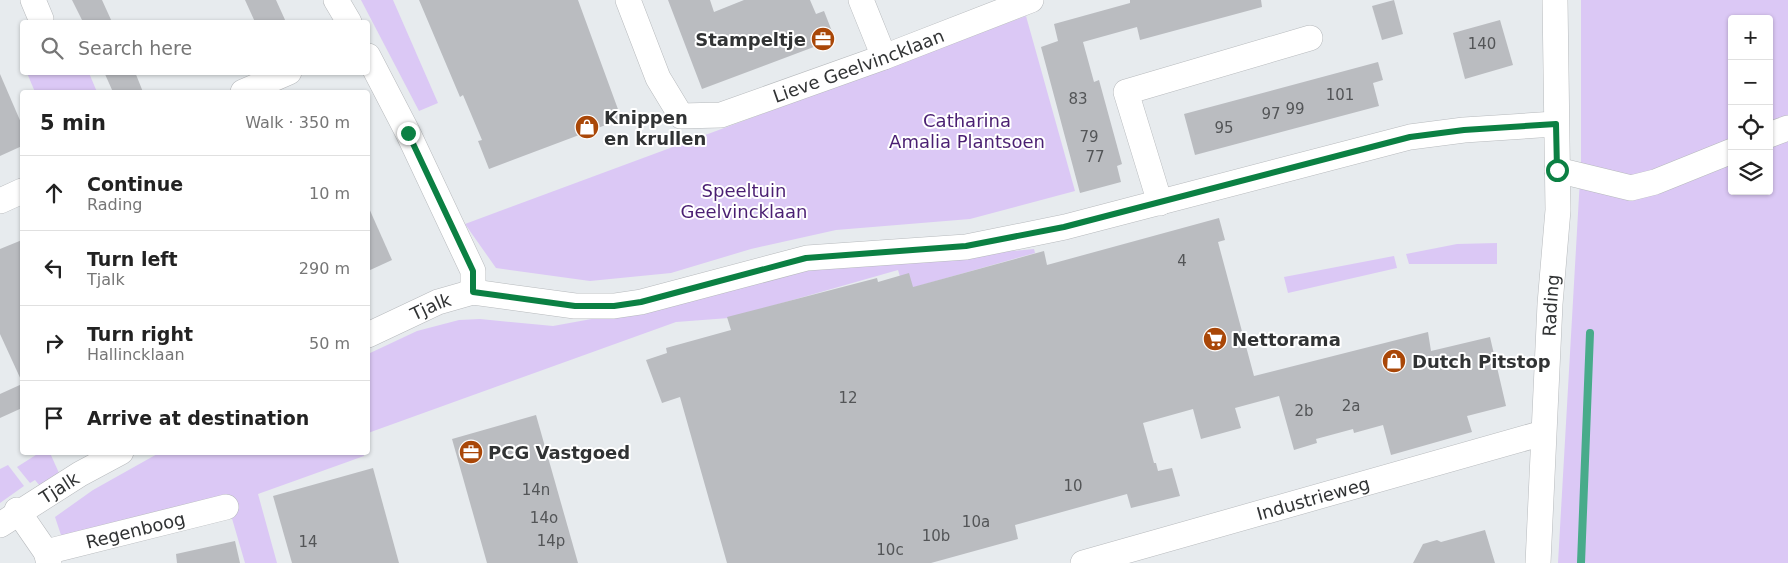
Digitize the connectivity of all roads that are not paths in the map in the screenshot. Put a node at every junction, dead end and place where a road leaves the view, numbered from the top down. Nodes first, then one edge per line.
1 (336, 0) edge
2 (628, 0) edge
3 (860, 0) edge
4 (1031, 0) edge
5 (1555, 0) edge
6 (348, 20) edge
7 (1310, 38) dead end
8 (884, 57) junction
9 (370, 60) edge
10 (282, 75) edge
11 (248, 90) edge
12 (1556, 124) junction
13 (1788, 128) edge
14 (1773, 134) edge
15 (1728, 153) edge
16 (1557, 170) junction
17 (20, 192) edge
18 (0, 201) edge
19 (1160, 203) junction
20 (473, 292) junction
21 (370, 334) edge
22 (1543, 433) junction
23 (115, 455) edge
24 (226, 507) dead end
25 (12, 516) edge
26 (48, 558) edge
27 (1083, 563) edge
28 (1538, 563) edge

1 - 6 street
2 - 8 street, Lieve Geelvincklaan
3 - 8 street
4 - 8 street, Lieve Geelvincklaan
5 - 12 street, Rading
7 - 19 street
9 - 20 street
10 - 11 street
12 - 16 street, Rading
12 - 19 street, Tjalk
13 - 14 street
15 - 16 street
16 - 22 street, Rading
17 - 18 street
19 - 20 street, Tjalk
20 - 21 street, Tjalk
22 - 27 street, Industrieweg
22 - 28 street, Rading
23 - 25 street, Tjalk
24 - 26 street, Regenboog
25 - 26 street, Regenboog

